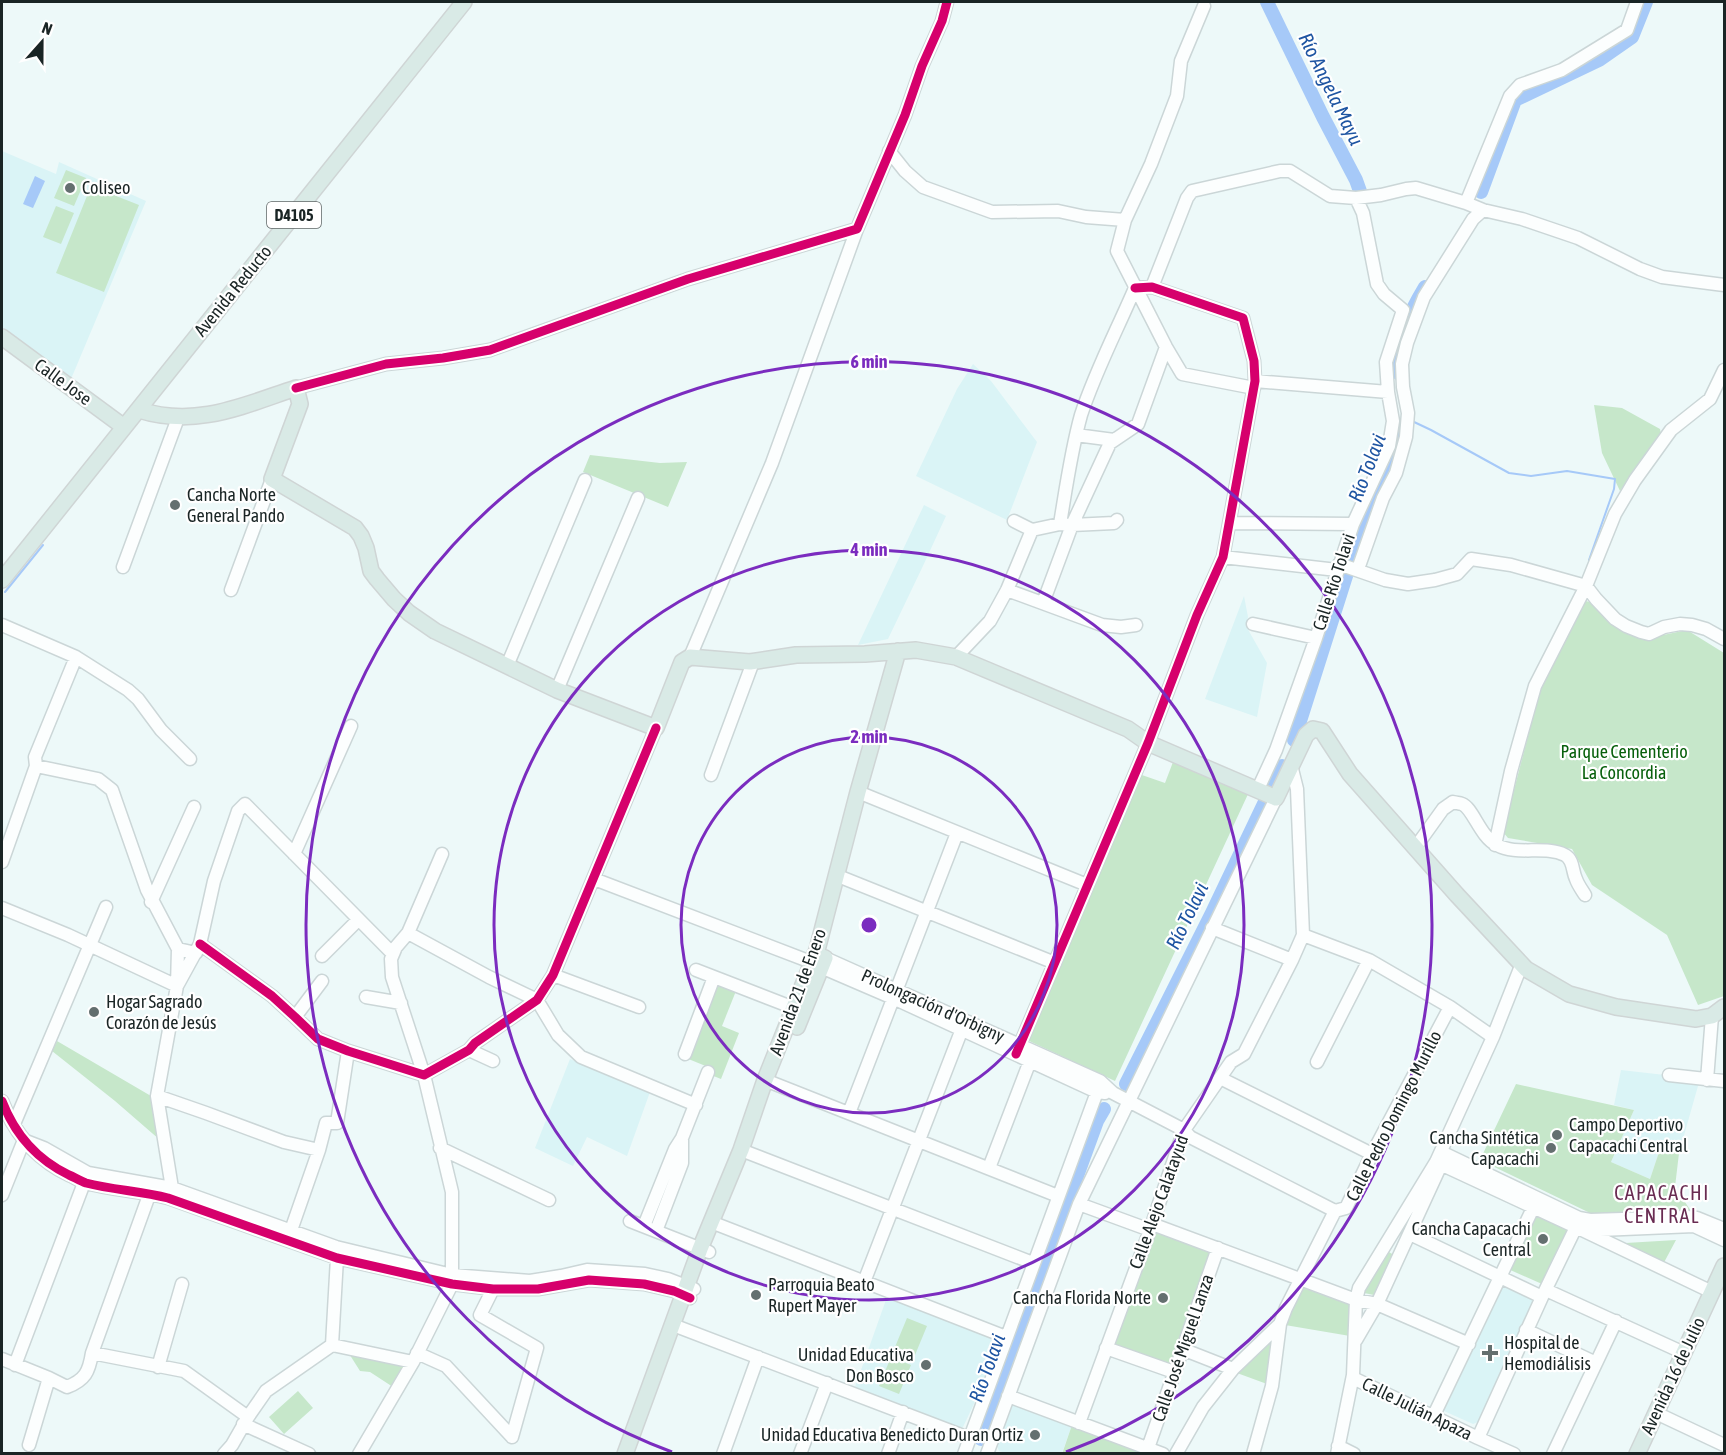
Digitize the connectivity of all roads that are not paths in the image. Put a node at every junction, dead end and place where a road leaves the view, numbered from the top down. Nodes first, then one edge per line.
1 (464, 2) edge
2 (1637, 2) edge
3 (946, 3) edge
4 (1204, 6) dead end
5 (889, 151) junction
6 (1356, 198) junction
7 (1466, 203) junction
8 (1483, 210) junction
9 (1125, 219) junction
10 (857, 229) junction
11 (1725, 285) edge
12 (1152, 287) junction
13 (1135, 288) junction
14 (2, 337) edge
15 (1166, 347) junction
16 (1725, 370) edge
17 (1254, 384) junction
18 (296, 388) junction
19 (1388, 392) junction
20 (139, 410) junction
21 (177, 418) junction
22 (124, 428) junction
23 (1076, 435) junction
24 (1114, 440) junction
25 (272, 479) junction
26 (585, 480) dead end
27 (638, 498) dead end
28 (1117, 520) dead end
29 (1014, 521) dead end
30 (1231, 523) junction
31 (1066, 524) junction
32 (1353, 524) junction
33 (1032, 530) junction
34 (1223, 557) junction
35 (1339, 566) junction
36 (123, 567) dead end
37 (1358, 569) junction
38 (2, 580) edge
39 (1586, 586) junction
40 (231, 590) dead end
41 (1007, 590) junction
42 (1043, 603) junction
43 (1253, 624) dead end
44 (2, 625) edge
45 (1136, 625) dead end
46 (1316, 638) junction
47 (1725, 639) edge
48 (898, 651) junction
49 (76, 657) junction
50 (690, 657) junction
51 (956, 657) junction
52 (753, 662) junction
53 (507, 666) junction
54 (557, 690) junction
55 (351, 726) dead end
56 (656, 728) junction
57 (1148, 743) junction
58 (1276, 750) junction
59 (190, 759) dead end
60 (1293, 761) junction
61 (36, 766) junction
62 (711, 775) dead end
63 (1258, 789) junction
64 (858, 792) junction
65 (1275, 798) junction
66 (195, 807) dead end
67 (957, 833) junction
68 (1495, 845) junction
69 (1415, 848) junction
70 (294, 854) junction
71 (442, 854) dead end
72 (2, 862) edge
73 (837, 876) junction
74 (594, 879) junction
75 (1087, 885) junction
76 (1585, 895) dead end
77 (152, 902) junction
78 (106, 907) dead end
79 (2, 908) edge
80 (927, 911) junction
81 (358, 920) junction
82 (1212, 928) junction
83 (408, 933) junction
84 (1303, 935) junction
85 (90, 945) junction
86 (177, 949) junction
87 (198, 949) junction
88 (393, 954) junction
89 (321, 956) dead end
90 (818, 960) junction
91 (1292, 960) junction
92 (1369, 960) junction
93 (1055, 963) junction
94 (1521, 966) junction
95 (696, 970) dead end
96 (552, 975) junction
97 (714, 977) junction
98 (322, 981) dead end
99 (177, 986) junction
100 (895, 993) junction
101 (366, 997) dead end
102 (537, 1000) junction
103 (400, 1003) junction
104 (639, 1007) dead end
105 (1450, 1007) junction
106 (794, 1008) junction
107 (1718, 1011) edge
108 (295, 1017) junction
109 (962, 1029) junction
110 (1493, 1037) junction
111 (1018, 1049) junction
112 (469, 1050) junction
113 (348, 1051) junction
114 (684, 1054) dead end
115 (493, 1061) dead end
116 (1030, 1061) junction
117 (1317, 1062) dead end
118 (708, 1072) dead end
119 (424, 1075) junction
120 (1669, 1075) dead end
121 (1220, 1078) junction
122 (1707, 1080) junction
123 (770, 1082) junction
124 (1725, 1082) edge
125 (1097, 1092) junction
126 (1113, 1094) junction
127 (157, 1096) junction
128 (2, 1101) edge
129 (1129, 1101) junction
130 (696, 1105) junction
131 (849, 1113) junction
132 (14, 1124) junction
133 (1184, 1130) junction
134 (682, 1138) junction
135 (24, 1140) junction
136 (919, 1141) junction
137 (440, 1148) junction
138 (319, 1150) junction
139 (744, 1151) junction
140 (1372, 1154) junction
141 (1441, 1158) junction
142 (989, 1168) junction
143 (5, 1177) edge
144 (86, 1178) junction
145 (152, 1188) junction
146 (170, 1193) junction
147 (2, 1195) edge
148 (1058, 1196) junction
149 (549, 1200) dead end
150 (1079, 1204) junction
151 (1534, 1206) junction
152 (892, 1209) junction
153 (1335, 1211) junction
154 (630, 1221) dead end
155 (715, 1224) junction
156 (644, 1226) junction
157 (1151, 1227) junction
158 (1576, 1227) junction
159 (1725, 1229) edge
160 (656, 1231) junction
161 (1410, 1234) junction
162 (289, 1235) junction
163 (1725, 1240) edge
164 (1387, 1241) junction
165 (1218, 1248) junction
166 (1403, 1249) junction
167 (704, 1251) junction
168 (339, 1253) junction
169 (1033, 1263) junction
170 (1725, 1266) edge
171 (1500, 1277) junction
172 (452, 1280) junction
173 (1300, 1280) junction
174 (864, 1282) junction
175 (182, 1284) dead end
176 (494, 1284) junction
177 (688, 1292) junction
178 (1713, 1292) junction
179 (1544, 1293) junction
180 (1356, 1300) junction
181 (1377, 1304) junction
182 (1616, 1321) junction
183 (1280, 1324) junction
184 (673, 1325) junction
185 (1526, 1330) junction
186 (1006, 1337) junction
187 (1355, 1341) junction
188 (1469, 1344) junction
189 (332, 1345) junction
190 (1106, 1348) junction
191 (1182, 1349) junction
192 (92, 1353) junction
193 (1684, 1353) junction
194 (415, 1357) junction
195 (758, 1357) junction
196 (2, 1359) edge
197 (1596, 1363) junction
198 (15, 1365) junction
199 (158, 1367) junction
200 (1233, 1369) junction
201 (1174, 1372) junction
202 (49, 1378) junction
203 (1353, 1378) junction
204 (827, 1383) junction
205 (1008, 1396) junction
206 (903, 1412) junction
207 (1656, 1413) junction
208 (1434, 1417) junction
209 (246, 1420) junction
210 (1079, 1422) junction
211 (1478, 1438) junction
212 (29, 1445) dead end
213 (967, 1445) edge
214 (1725, 1445) edge
215 (1491, 1449) edge
216 (1153, 1451) edge
217 (1336, 1451) edge
218 (991, 1452) edge
219 (224, 1454) edge
220 (309, 1454) edge
221 (359, 1454) edge
222 (625, 1454) edge
223 (723, 1454) edge
224 (800, 1454) edge
225 (888, 1454) edge
226 (1176, 1454) edge
227 (1253, 1454) edge
228 (1354, 1454) edge
229 (1514, 1454) edge
230 (1553, 1454) edge
231 (1637, 1454) edge

1 - 20 main road, Avenida Reducto / D4105
2 - 7 street
3 - 5 street
4 - 9 street
5 - 9 street
5 - 10 street
6 - 7 street
6 - 12 street
6 - 19 street, Calle Río Tolavi
7 - 8 street
8 - 11 street
8 - 37 street, Calle Río Tolavi
9 - 13 street
10 - 18 street
10 - 50 street
12 - 13 street
12 - 17 street
13 - 15 street
13 - 23 street
14 - 22 main road, Calle Jose
15 - 17 street
15 - 24 street
16 - 39 street
17 - 19 street
17 - 30 street
18 - 21 main road
18 - 25 main road
19 - 32 street, Calle Río Tolavi
20 - 21 main road
20 - 22 main road, Avenida Reducto / D4105
21 - 36 street
22 - 38 main road, Avenida Reducto / D4105
23 - 24 street
23 - 31 street
24 - 31 street
25 - 40 street
25 - 53 main road
26 - 53 street
27 - 54 street
28 - 31 street
29 - 33 street
30 - 32 street
30 - 34 street
31 - 33 street
31 - 42 street
32 - 35 street, Calle Río Tolavi
33 - 41 street
34 - 35 street
34 - 57 street
35 - 37 street
35 - 46 street, Calle Río Tolavi
37 - 39 street
39 - 47 street
39 - 68 street
41 - 42 street
41 - 51 street
42 - 45 street
43 - 46 street
44 - 49 street
46 - 58 street, Calle Río Tolavi
48 - 51 main road
48 - 52 main road
48 - 64 main road, Avenida 21 de Enero
49 - 59 street
49 - 61 street
50 - 52 main road
50 - 56 main road
51 - 57 main road
52 - 62 street
53 - 54 main road
54 - 56 main road
55 - 70 street
56 - 74 street
57 - 63 main road
57 - 75 street
58 - 60 street
58 - 63 street, Calle Río Tolavi
60 - 65 main road
60 - 69 main road
60 - 84 street
61 - 72 street
61 - 77 street
63 - 65 main road
64 - 67 street
64 - 73 main road, Avenida 21 de Enero
65 - 82 street
66 - 77 street
67 - 75 street
67 - 80 street
68 - 69 street
68 - 76 street
69 - 94 main road
70 - 81 street
70 - 87 street
71 - 83 street
73 - 80 street
73 - 90 main road, Avenida 21 de Enero
74 - 90 street, Prolongación d'Orbigny
74 - 96 street
75 - 93 street
77 - 86 street
78 - 85 street
79 - 85 street
80 - 93 street
80 - 100 street
81 - 88 street
81 - 89 street
82 - 91 street
82 - 129 street
83 - 88 street
83 - 102 street
84 - 91 street, Calle Alejo Calatayud
84 - 92 street
85 - 99 street
85 - 132 street
86 - 87 street
86 - 99 street
87 - 99 street
87 - 108 street
88 - 103 street
90 - 100 street, Prolongación d'Orbigny
90 - 106 main road, Avenida 21 de Enero
90 - 123 main road, Avenida 21 de Enero
91 - 121 street, Calle Alejo Calatayud
92 - 105 street
92 - 117 street
93 - 111 street
94 - 107 main road
94 - 110 street
95 - 97 street
96 - 102 street
96 - 104 street
97 - 106 street
97 - 114 street
98 - 108 street
99 - 127 street
100 - 109 street, Prolongación d'Orbigny
100 - 111 street, Prolongación d'Orbigny
100 - 131 street
101 - 103 street
102 - 112 street
102 - 130 street
103 - 119 street
105 - 110 street
105 - 140 street, Calle Pedro Domingo Murillo
106 - 123 main road, Avenida 21 de Enero
107 - 122 street
108 - 113 street
109 - 111 street, Prolongación d'Orbigny
109 - 136 street
110 - 141 street
111 - 116 street, Prolongación d'Orbigny
111 - 126 street, Prolongación d'Orbigny
112 - 115 street
112 - 119 street
113 - 119 street
113 - 138 street
116 - 125 street, Prolongación d'Orbigny
116 - 142 street
118 - 130 street
119 - 137 street
120 - 122 street
121 - 133 street, Calle Alejo Calatayud
121 - 140 street
122 - 124 street
123 - 131 street
123 - 139 main road, Avenida 21 de Enero
125 - 126 street, Prolongación d'Orbigny
125 - 148 street
126 - 129 street, Prolongación d'Orbigny
127 - 138 street
127 - 146 street
128 - 132 street
129 - 133 street, Prolongación d'Orbigny
129 - 150 street
130 - 134 street
131 - 136 street
132 - 135 street
133 - 153 street, Prolongación d'Orbigny
133 - 157 street, Calle Alejo Calatayud
134 - 156 street
134 - 160 street
135 - 143 street
135 - 144 street
136 - 142 street
136 - 152 street
137 - 149 street
137 - 172 street
138 - 162 street
139 - 152 street
139 - 155 main road, Avenida 21 de Enero
140 - 153 street, Calle Pedro Domingo Murillo
141 - 151 street
141 - 159 street
141 - 161 street
141 - 164 street
142 - 148 street
143 - 147 street
144 - 145 street
144 - 198 street
145 - 146 street
145 - 192 street
146 - 162 street
148 - 169 street
150 - 157 street
150 - 205 street
151 - 158 street
151 - 171 street
152 - 169 street
152 - 174 street
153 - 173 street, Calle Pedro Domingo Murillo
154 - 156 street
155 - 167 main road, Avenida 21 de Enero
155 - 174 street
156 - 160 street
157 - 165 street
157 - 190 street, Calle Alejo Calatayud
158 - 163 street
158 - 178 street
158 - 179 street
160 - 167 street
161 - 166 street
161 - 171 street
162 - 168 street
164 - 166 street
164 - 180 street
165 - 173 street
165 - 191 street, Calle José Miguel Lanza
166 - 181 street
167 - 177 main road, Avenida 21 de Enero
168 - 172 street
168 - 189 street
169 - 186 street
170 - 178 main road, Avenida 16 de Julio
171 - 179 street
171 - 188 street
172 - 176 street
172 - 194 street
173 - 180 street
173 - 183 street, Calle Pedro Domingo Murillo
174 - 186 street
175 - 199 street
176 - 177 street
176 - 194 street
177 - 184 main road, Avenida 21 de Enero
178 - 193 main road, Avenida 16 de Julio
179 - 182 street
179 - 185 street
180 - 181 street
180 - 187 street
181 - 187 street
181 - 188 street
182 - 193 street
182 - 197 street
183 - 200 street
183 - 227 street, Calle Pedro Domingo Murillo
184 - 195 street
184 - 222 main road, Avenida 21 de Enero
185 - 197 street
185 - 211 street
186 - 213 street
187 - 203 street
188 - 208 street
189 - 194 street
189 - 209 street
190 - 201 street
190 - 210 street, Calle Alejo Calatayud
191 - 200 street
191 - 201 street, Calle José Miguel Lanza
192 - 199 street
192 - 202 street
193 - 207 main road, Avenida 16 de Julio
194 - 221 street
195 - 204 street
195 - 223 street
196 - 198 street
197 - 230 street
198 - 202 street
199 - 209 street
200 - 226 street
201 - 216 street, Calle José Miguel Lanza
202 - 212 street
203 - 208 street, Calle Julián Apaza
203 - 217 street
204 - 206 street
204 - 224 street
205 - 210 street
205 - 218 street
206 - 213 street
206 - 225 street
207 - 214 street
207 - 231 main road, Avenida 16 de Julio
208 - 211 street, Calle Julián Apaza
209 - 219 street
209 - 220 street
210 - 216 street
211 - 215 street, Calle Julián Apaza
213 - 218 street
215 - 229 street, Calle Julián Apaza
217 - 228 street

